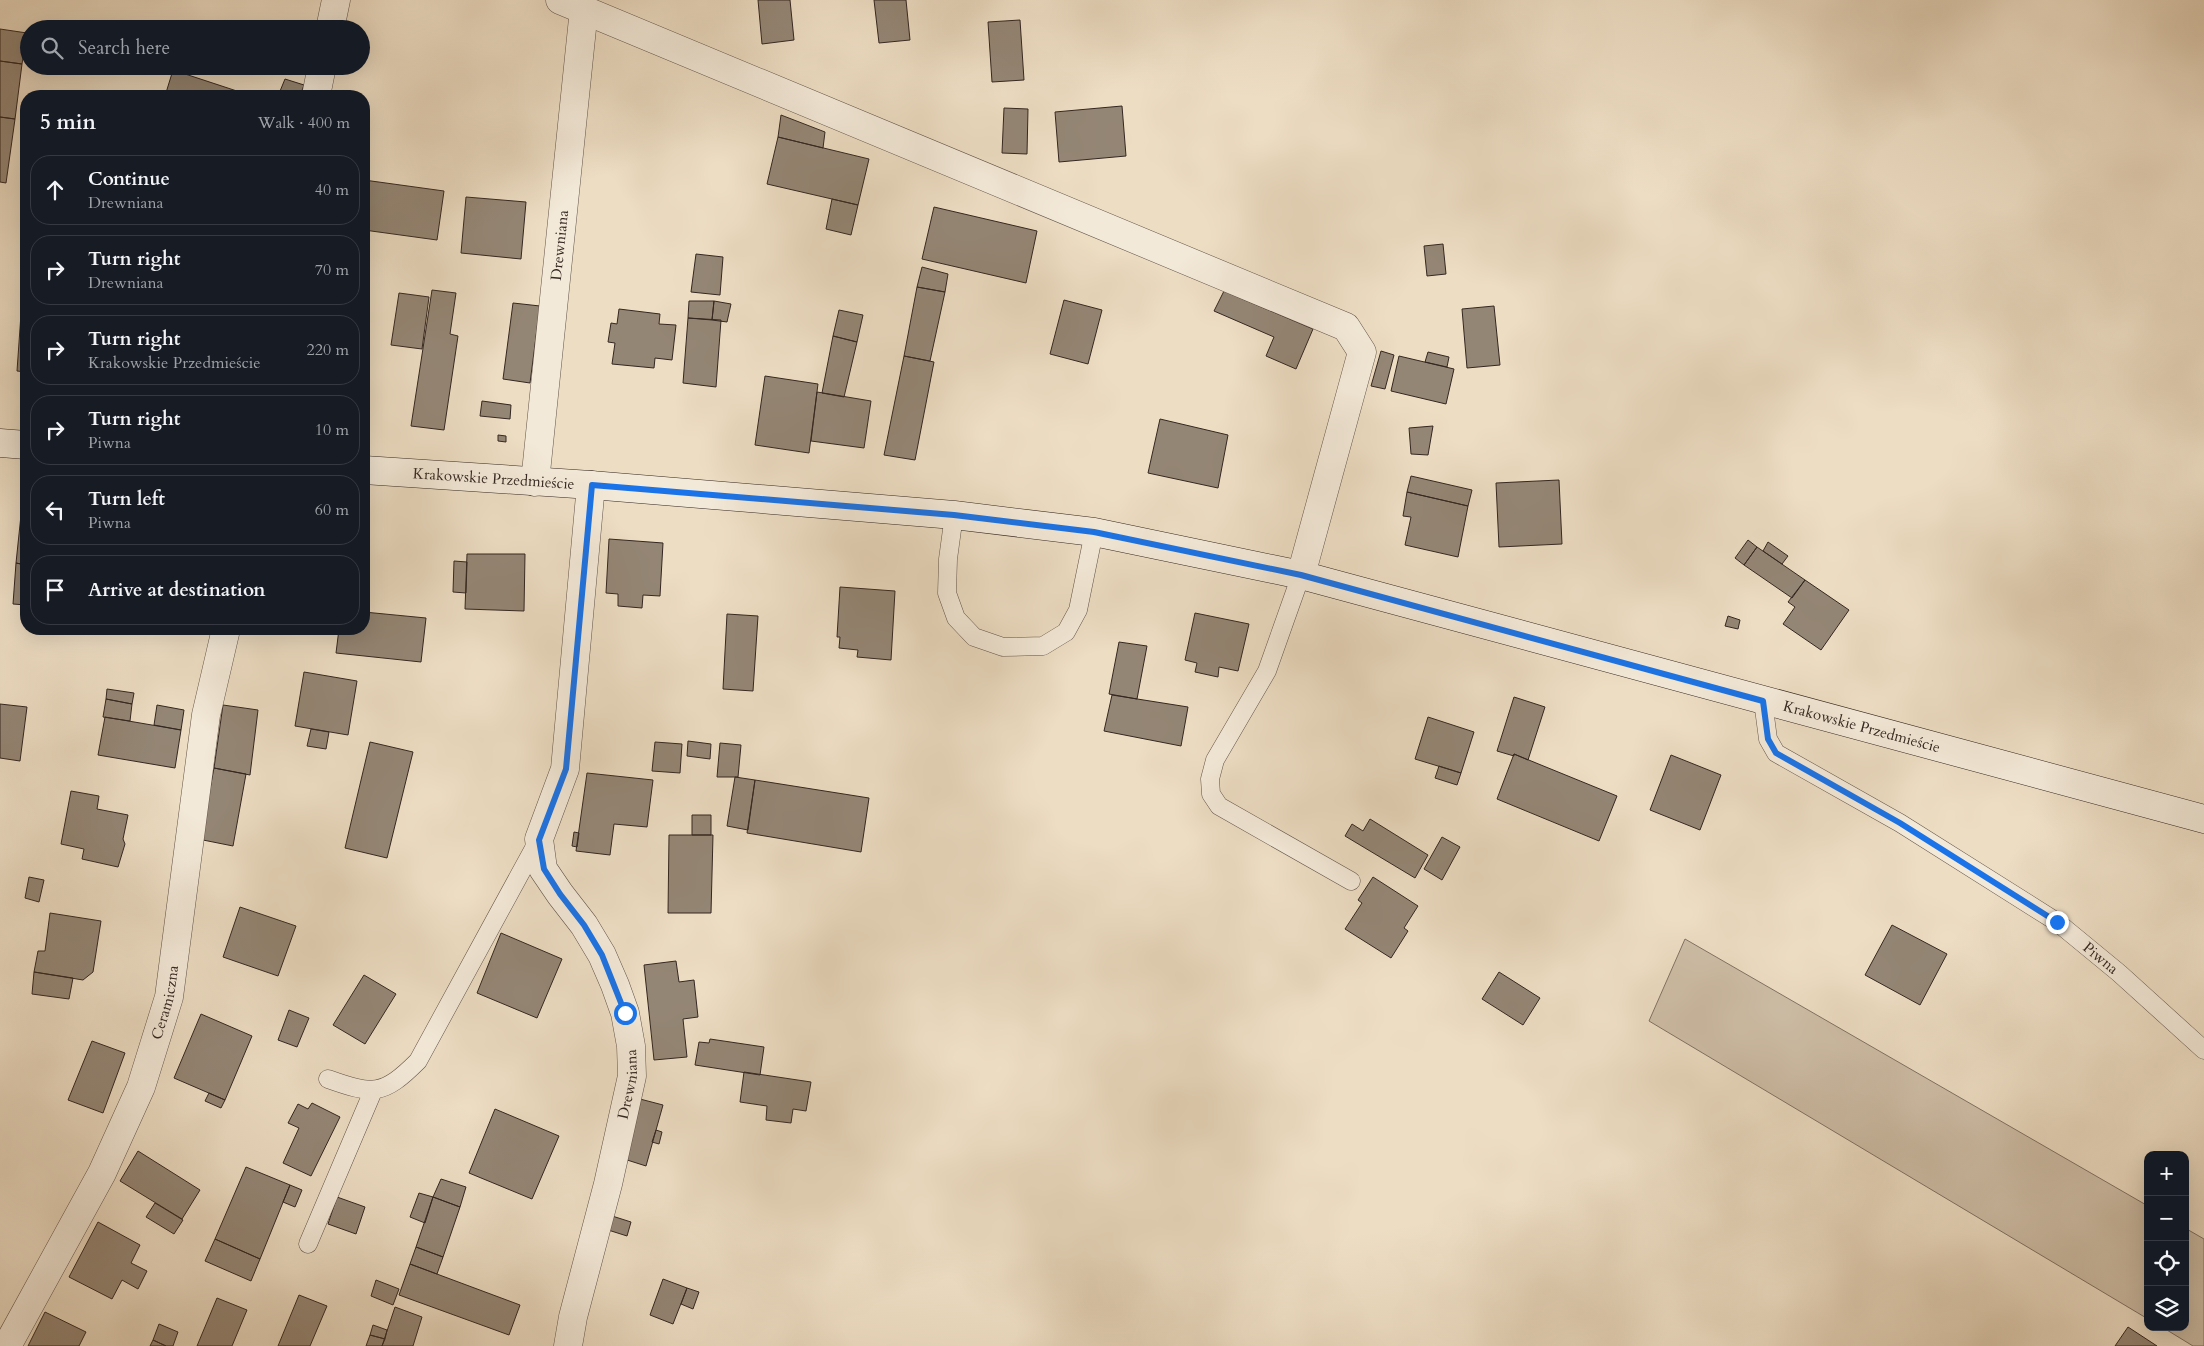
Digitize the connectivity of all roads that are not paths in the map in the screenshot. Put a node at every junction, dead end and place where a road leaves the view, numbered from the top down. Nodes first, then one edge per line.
1 (336, 0) edge
2 (572, 4) edge
3 (332, 20) edge
4 (320, 75) edge
5 (317, 90) edge
6 (0, 443) edge
7 (20, 445) edge
8 (370, 470) edge
9 (535, 482) junction
10 (592, 485) junction
11 (954, 515) junction
12 (1094, 532) junction
13 (1301, 575) junction
14 (225, 635) edge
15 (1763, 701) junction
16 (2204, 819) edge
17 (539, 840) junction
18 (1352, 880) dead end
19 (2204, 1050) edge
20 (328, 1079) dead end
21 (373, 1091) junction
22 (308, 1244) dead end
23 (7, 1346) edge
24 (568, 1346) edge

1 - 3 street
2 - 9 street, Drewniana
2 - 13 street
4 - 5 street
6 - 7 street
8 - 9 street, Krakowskie Przedmieście
9 - 10 street, Krakowskie Przedmieście
10 - 11 street, Krakowskie Przedmieście
10 - 17 street
11 - 12 street, Krakowskie Przedmieście
11 - 12 lane
12 - 13 street, Krakowskie Przedmieście
13 - 15 street, Krakowskie Przedmieście
13 - 18 lane
14 - 23 street, Ceramiczna
15 - 16 street, Krakowskie Przedmieście
15 - 19 lane, Piwna
17 - 21 lane
17 - 24 street, Drewniana
20 - 21 lane
21 - 22 lane

